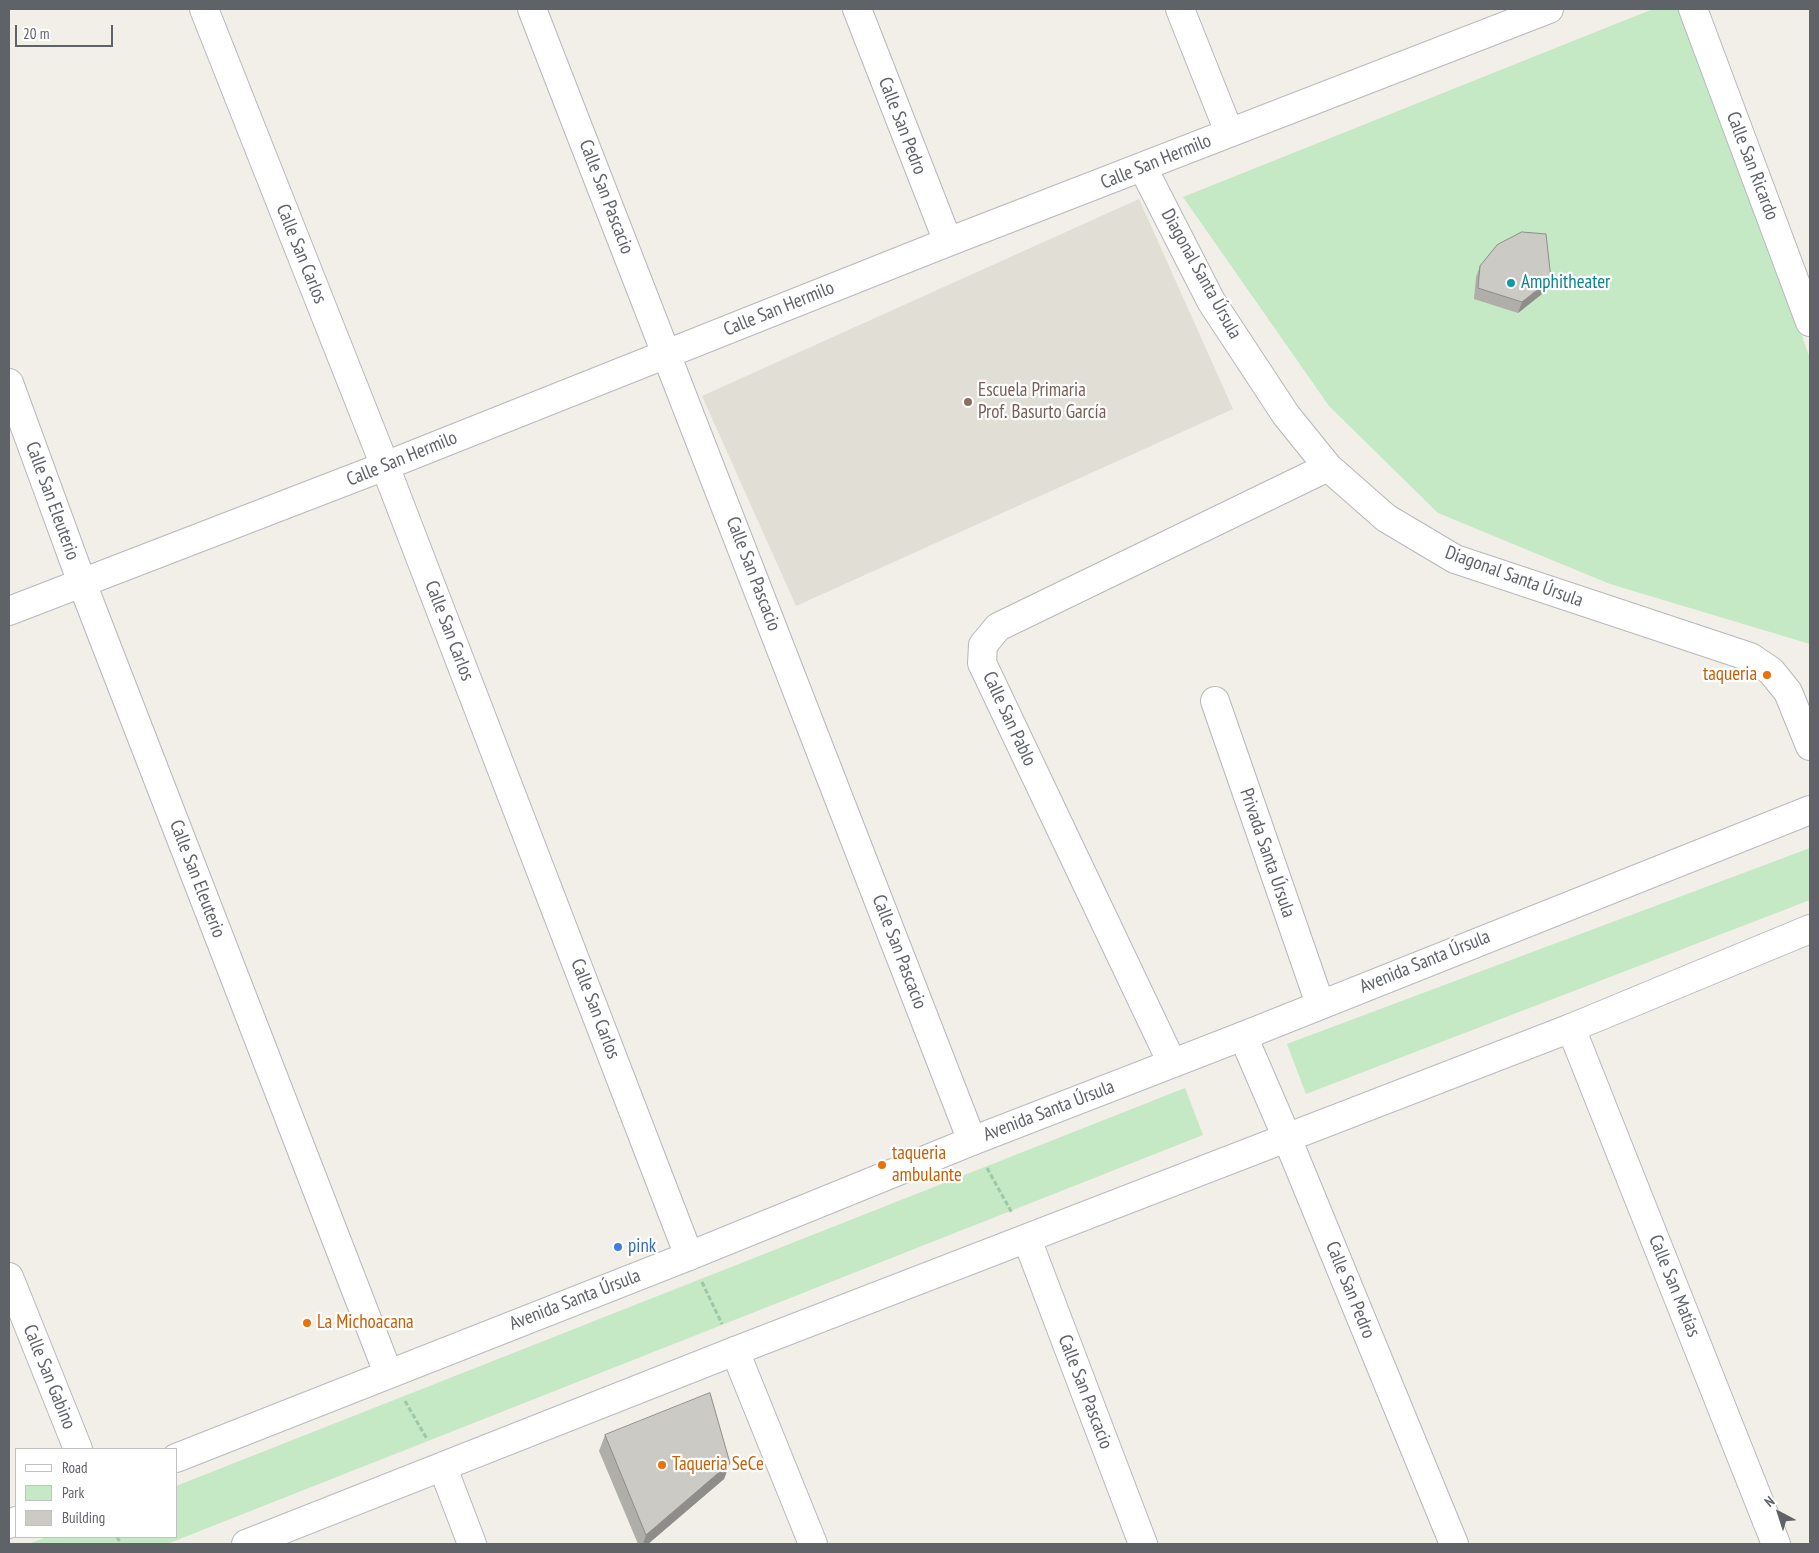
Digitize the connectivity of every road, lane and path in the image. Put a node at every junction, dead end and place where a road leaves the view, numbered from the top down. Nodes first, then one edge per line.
1 (204, 9) edge
2 (532, 9) edge
3 (856, 9) edge
4 (1180, 9) edge
5 (1693, 9) edge
6 (1533, 12) edge
7 (1229, 132) junction
8 (1143, 168) junction
9 (948, 242) junction
10 (1810, 322) edge
11 (667, 353) junction
12 (9, 383) edge
13 (385, 466) junction
14 (1328, 467) junction
15 (82, 583) junction
16 (9, 611) edge
17 (1216, 701) dead end
18 (1810, 746) edge
19 (1810, 810) edge
20 (1810, 929) edge
21 (1320, 1004) junction
22 (1572, 1028) junction
23 (1243, 1036) junction
24 (1172, 1063) junction
25 (1288, 1138) junction
26 (972, 1141) junction
27 (1027, 1239) junction
28 (690, 1256) junction
29 (9, 1277) edge
30 (735, 1351) junction
31 (388, 1373) junction
32 (78, 1448) edge
33 (178, 1457) edge
34 (443, 1468) junction
35 (246, 1544) edge
36 (472, 1544) edge
37 (813, 1544) edge
38 (1143, 1544) edge
39 (1454, 1544) edge
40 (1776, 1544) edge

1 - 13 street, Calle San Carlos
2 - 11 street, Calle San Pascacio
3 - 9 street, Calle San Pedro
4 - 7 street
5 - 10 street, Calle San Ricardo
6 - 7 street, Calle San Hermilo
7 - 8 street, Calle San Hermilo
8 - 9 street, Calle San Hermilo
8 - 14 street, Diagonal Santa Úrsula
9 - 11 street, Calle San Hermilo
11 - 13 street, Calle San Hermilo
11 - 26 street, Calle San Pascacio
12 - 15 street, Calle San Eleuterio
13 - 15 street, Calle San Hermilo
13 - 28 street, Calle San Carlos
14 - 18 street, Diagonal Santa Úrsula
14 - 24 street, Calle San Pablo
15 - 16 street, Calle San Hermilo
15 - 31 street, Calle San Eleuterio
17 - 21 street, Privada Santa Úrsula
19 - 21 street, Avenida Santa Úrsula
20 - 22 street
21 - 23 street, Avenida Santa Úrsula
22 - 25 street
22 - 40 street, Calle San Matías
23 - 24 street, Avenida Santa Úrsula
23 - 25 street, Calle San Pedro
24 - 26 street, Avenida Santa Úrsula
25 - 27 street
25 - 39 street, Calle San Pedro
26 - 27 path
26 - 28 street, Avenida Santa Úrsula
27 - 30 street
27 - 38 street, Calle San Pascacio
28 - 30 path
28 - 31 street, Avenida Santa Úrsula
29 - 32 street, Calle San Gabino
30 - 34 street
30 - 37 street
31 - 33 street, Avenida Santa Úrsula
31 - 34 path
34 - 35 street
34 - 36 street

